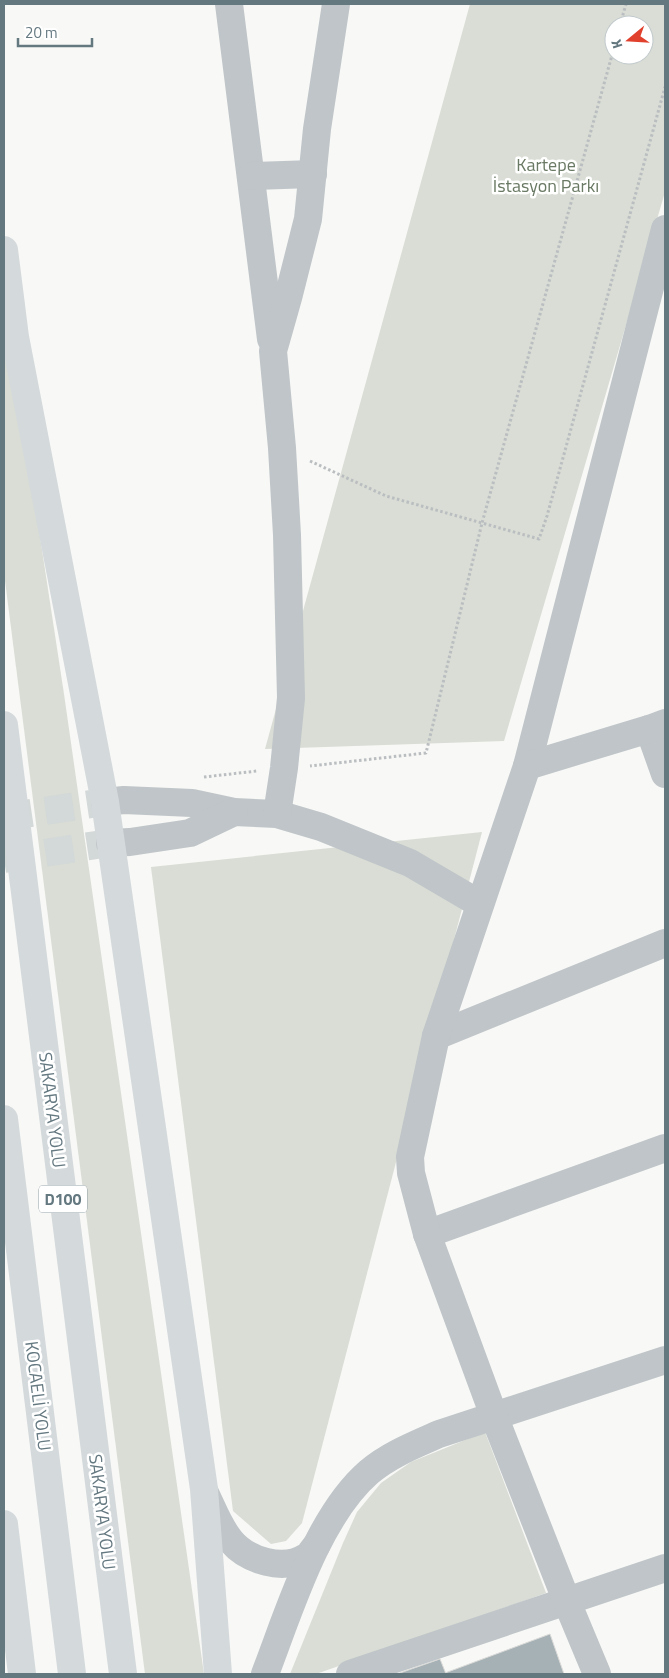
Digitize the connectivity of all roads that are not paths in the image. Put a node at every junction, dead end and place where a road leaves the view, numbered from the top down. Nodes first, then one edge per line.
1 (228, 4) edge
2 (336, 4) edge
3 (313, 174) junction
4 (252, 176) junction
5 (665, 229) edge
6 (4, 250) edge
7 (273, 351) junction
8 (4, 725) edge
9 (657, 726) edge
10 (526, 766) junction
11 (665, 774) edge
12 (105, 802) junction
13 (234, 812) junction
14 (278, 814) junction
15 (110, 843) junction
16 (480, 904) junction
17 (665, 943) edge
18 (436, 1036) junction
19 (4, 1119) edge
20 (665, 1148) edge
21 (427, 1234) junction
22 (665, 1360) edge
23 (494, 1416) junction
24 (204, 1489) junction
25 (4, 1524) edge
26 (316, 1546) junction
27 (665, 1568) edge
28 (567, 1602) junction
29 (22, 1674) edge
30 (72, 1674) edge
31 (123, 1674) edge
32 (218, 1674) edge
33 (265, 1674) edge
34 (350, 1674) edge
35 (597, 1674) edge

1 - 4 street
2 - 3 street
3 - 4 street
3 - 7 street
4 - 7 street
5 - 10 street
6 - 12 highway
7 - 14 street
8 - 31 highway, SAKARYA YOLU / D100
9 - 10 street
9 - 11 street
10 - 16 street
12 - 13 street
12 - 15 highway
13 - 14 street
13 - 15 street
14 - 16 street
15 - 24 highway
16 - 18 street
17 - 18 street
18 - 21 street
19 - 30 highway, KOCAELİ YOLU / D100
20 - 21 street
21 - 23 street
22 - 23 street
23 - 26 street
23 - 28 street
24 - 26 street
24 - 32 highway
25 - 29 highway
26 - 33 street
27 - 28 street
28 - 34 street
28 - 35 street

